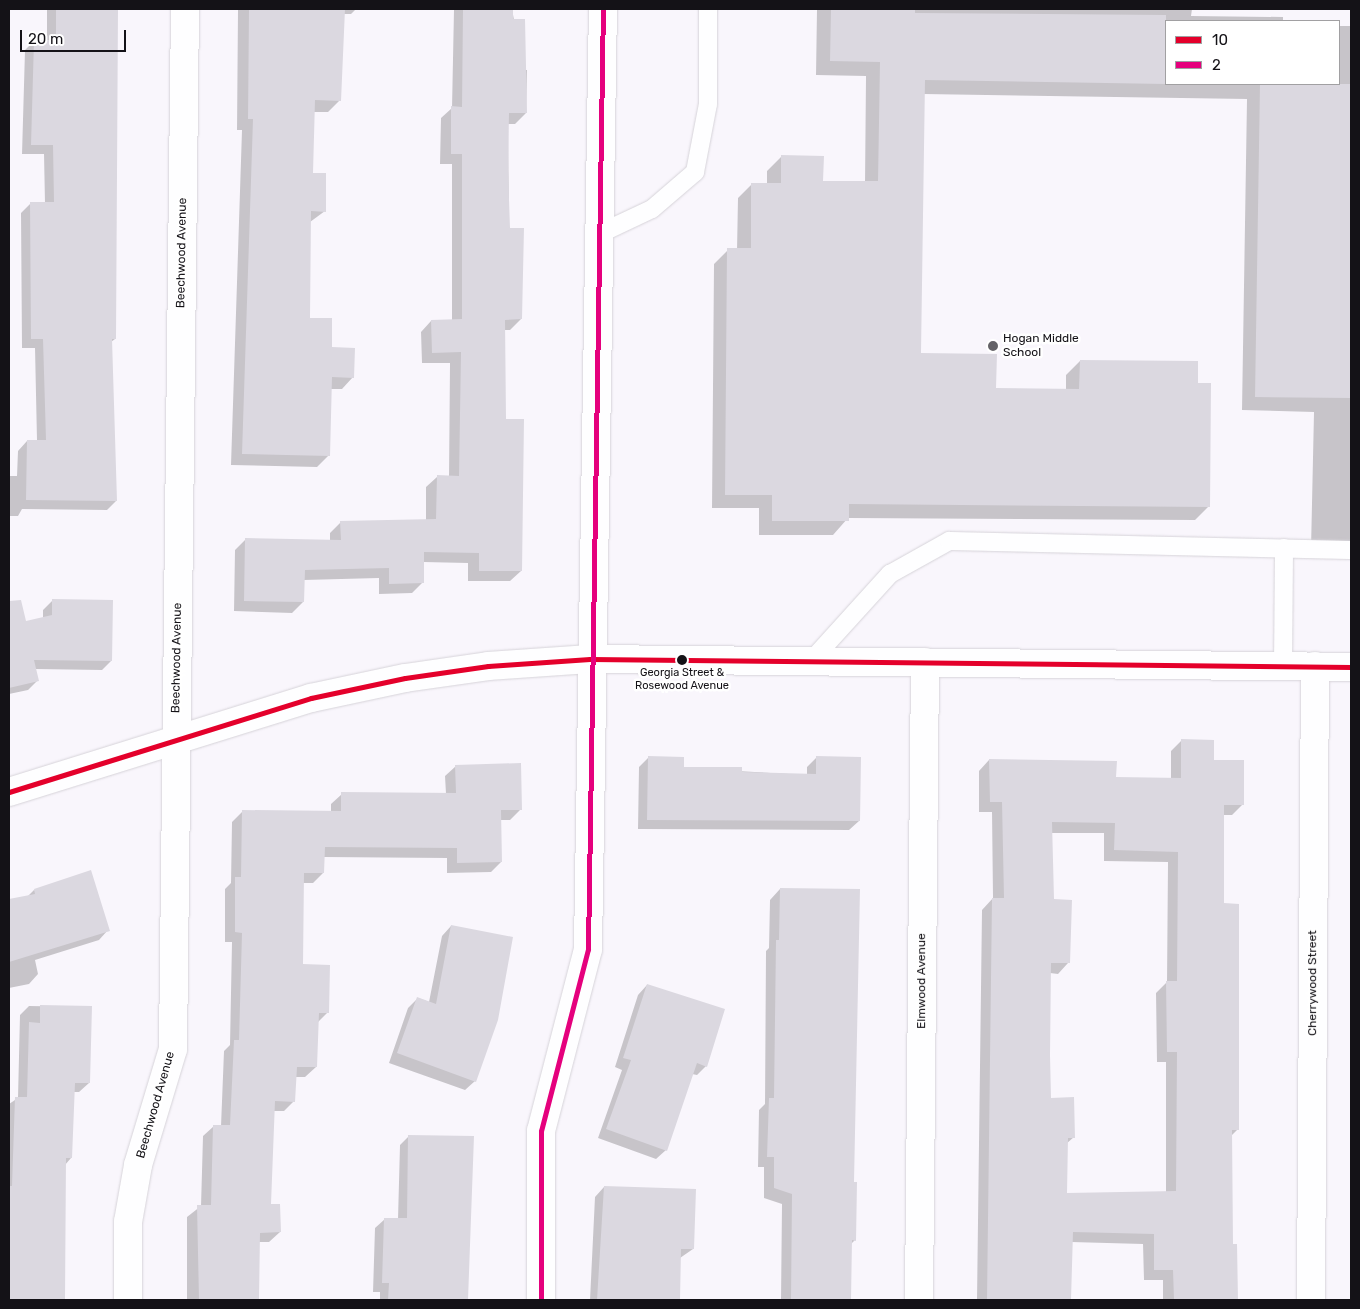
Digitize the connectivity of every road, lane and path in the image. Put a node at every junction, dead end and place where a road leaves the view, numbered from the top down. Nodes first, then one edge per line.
1 (185, 9) edge
2 (603, 9) edge
3 (708, 9) edge
4 (601, 233) junction
5 (1284, 548) junction
6 (1351, 550) edge
7 (590, 659) junction
8 (811, 661) junction
9 (925, 662) junction
10 (1283, 666) junction
11 (1314, 666) junction
12 (1351, 667) edge
13 (176, 741) junction
14 (9, 792) edge
15 (128, 1300) edge
16 (541, 1300) edge
17 (919, 1300) edge
18 (1311, 1300) edge

1 - 13 street, Beechwood Avenue
2 - 4 street
3 - 4 lane
4 - 7 street
5 - 6 lane
5 - 8 lane
5 - 10 lane
7 - 8 street
7 - 13 street
7 - 16 street
8 - 9 street
9 - 10 street
9 - 17 street, Elmwood Avenue
10 - 11 street
11 - 12 street
11 - 18 street, Cherrywood Street
13 - 14 street
13 - 15 street, Beechwood Avenue

